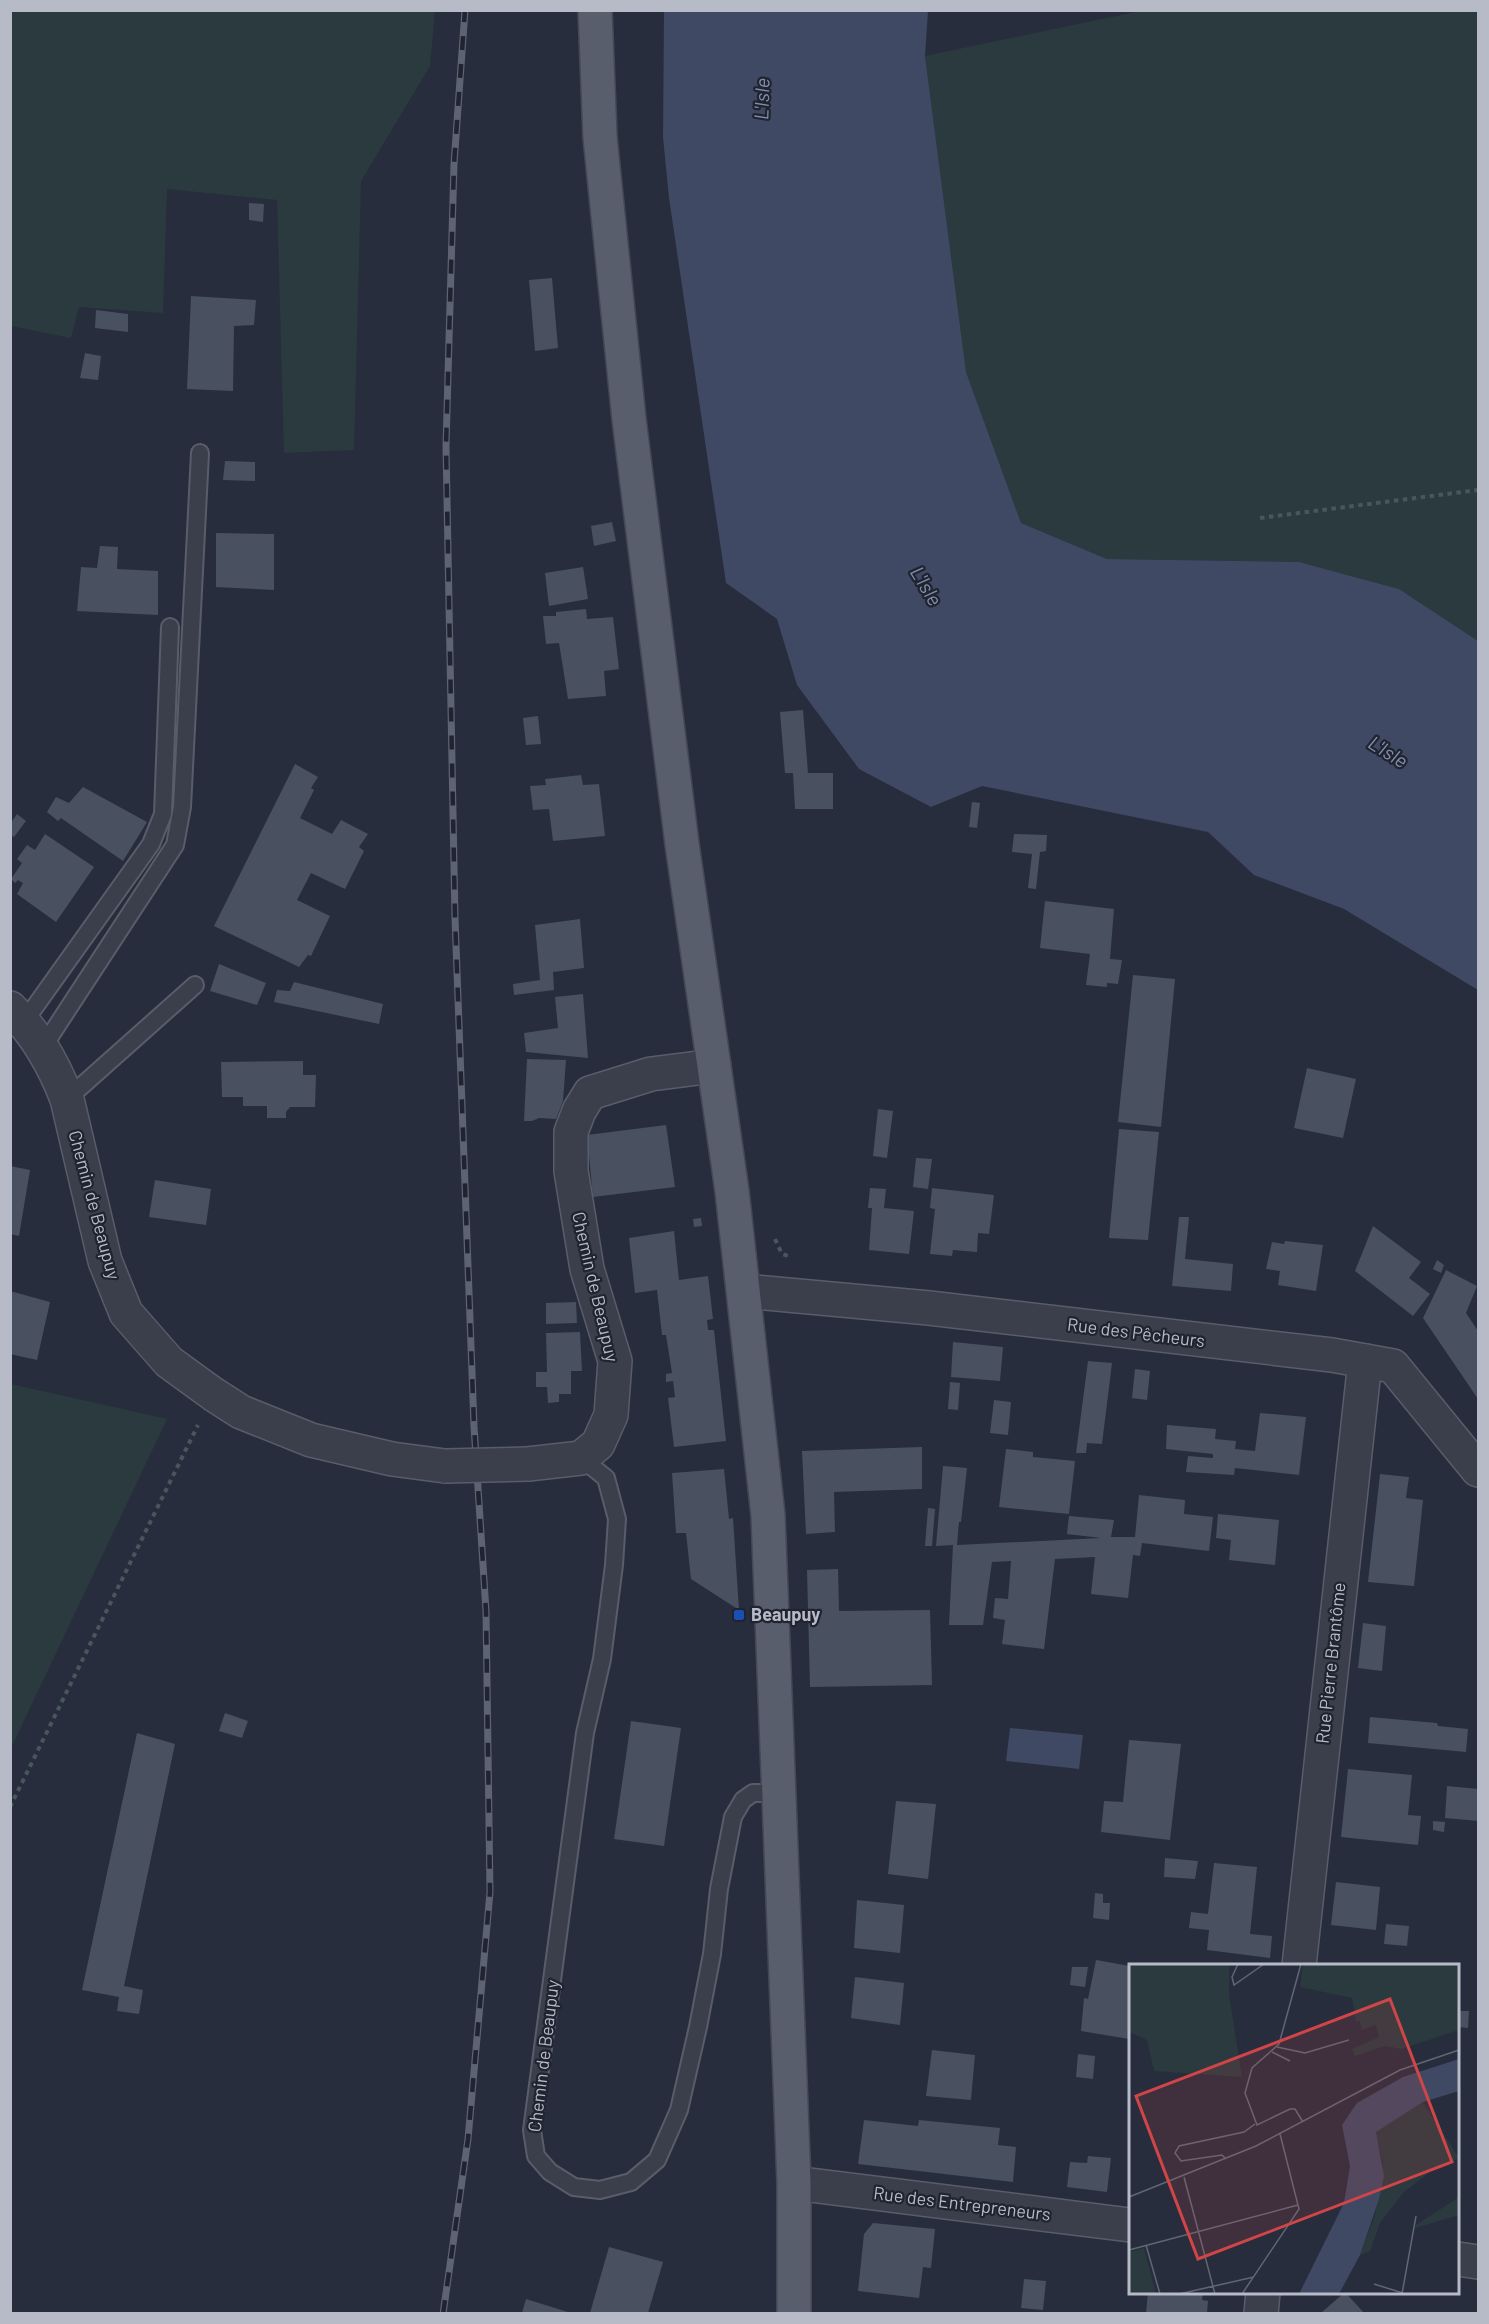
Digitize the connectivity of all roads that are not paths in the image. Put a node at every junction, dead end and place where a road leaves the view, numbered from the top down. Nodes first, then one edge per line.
1 (595, 10) edge
2 (200, 453) dead end
3 (170, 627) dead end
4 (195, 985) dead end
5 (26, 1026) edge
6 (714, 1066) junction
7 (67, 1099) junction
8 (744, 1291) junction
9 (1365, 1361) junction
10 (582, 1458) junction
11 (1479, 1470) edge
12 (778, 1792) junction
13 (1299, 1964) edge
14 (794, 2183) junction
15 (1129, 2225) edge
16 (1459, 2259) edge
17 (1479, 2262) edge
18 (1263, 2294) edge
19 (794, 2313) edge
20 (1261, 2313) edge

1 - 6 main road
2 - 5 lane
3 - 5 lane
4 - 7 lane
5 - 7 street, Chemin de Beaupuy
6 - 8 main road
6 - 10 street, Chemin de Beaupuy
7 - 10 street, Chemin de Beaupuy, bridge
8 - 9 street, Rue des Pêcheurs
8 - 12 main road
9 - 11 street, Rue des Pêcheurs
9 - 13 street, Rue Pierre Brantôme
10 - 12 lane, Chemin de Beaupuy
12 - 14 main road
14 - 15 street, Rue des Entrepreneurs
14 - 19 main road
16 - 17 street
18 - 20 street

